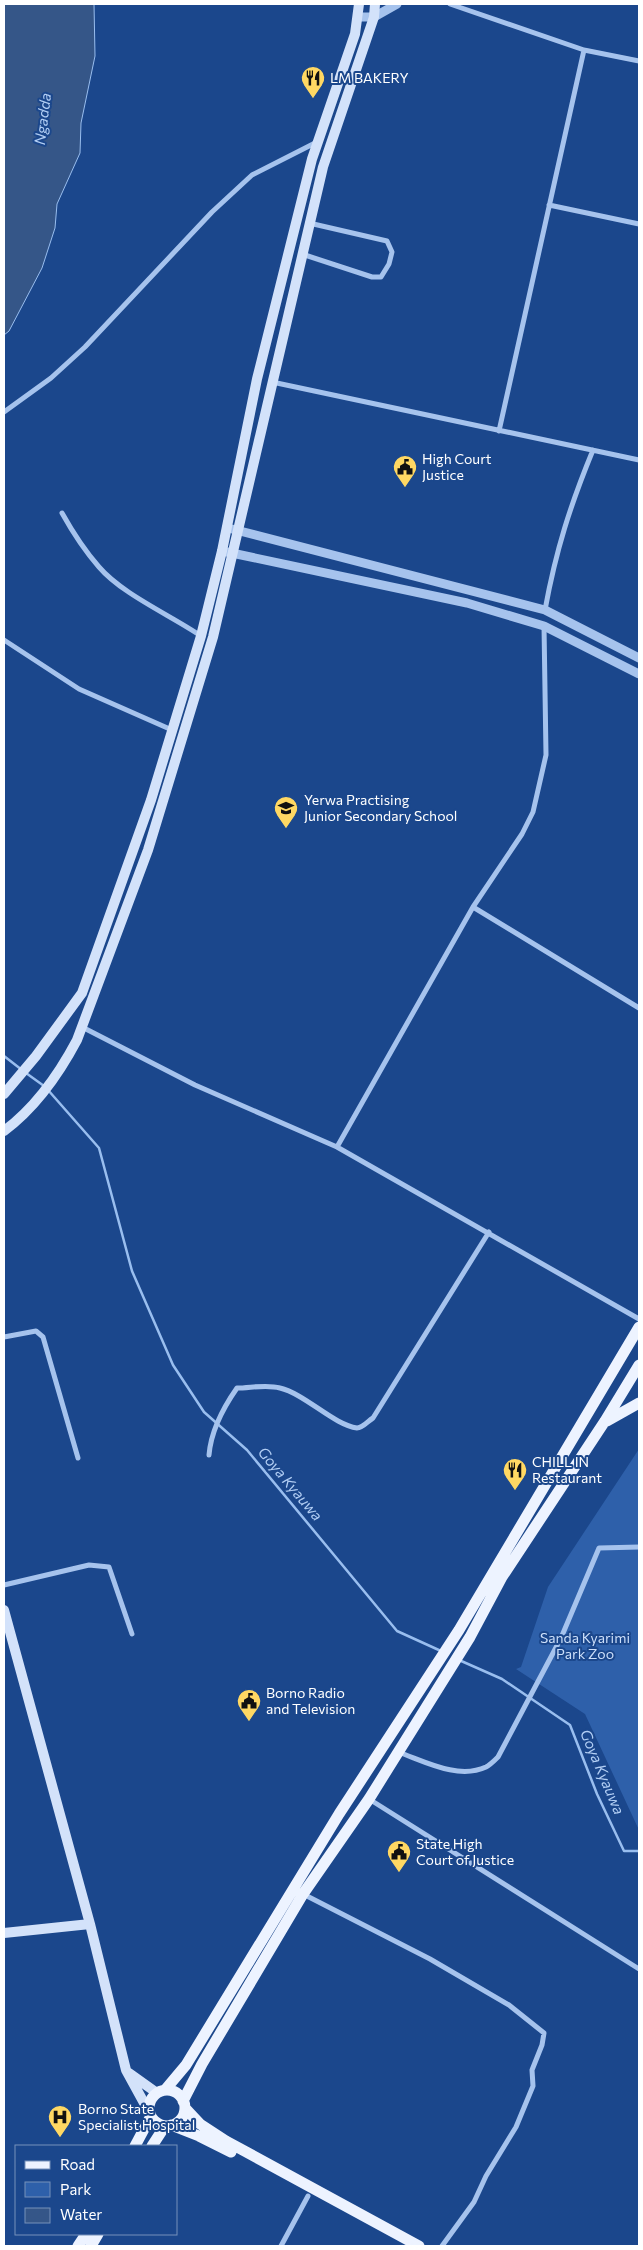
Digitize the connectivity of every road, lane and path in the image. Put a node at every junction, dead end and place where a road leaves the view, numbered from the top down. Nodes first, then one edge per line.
1 (359, 4) edge
2 (375, 4) edge
3 (397, 4) edge
4 (450, 4) edge
5 (359, 17) junction
6 (374, 17) junction
7 (584, 50) junction
8 (639, 61) edge
9 (318, 142) junction
10 (549, 205) junction
11 (309, 223) junction
12 (639, 224) edge
13 (301, 254) junction
14 (272, 382) junction
15 (4, 412) edge
16 (499, 431) junction
17 (593, 450) junction
18 (639, 460) edge
19 (62, 513) dead end
20 (226, 528) junction
21 (237, 530) junction
22 (222, 551) junction
23 (232, 553) junction
24 (545, 610) junction
25 (544, 626) junction
26 (201, 636) junction
27 (4, 640) edge
28 (639, 658) edge
29 (639, 674) edge
30 (173, 730) junction
31 (473, 906) junction
32 (639, 1008) edge
33 (81, 1027) junction
34 (4, 1094) edge
35 (4, 1131) edge
36 (337, 1147) junction
37 (488, 1232) junction
38 (639, 1319) edge
39 (639, 1327) edge
40 (4, 1337) edge
41 (639, 1365) edge
42 (639, 1403) edge
43 (605, 1421) junction
44 (209, 1455) dead end
45 (78, 1458) dead end
46 (639, 1547) edge
47 (4, 1585) edge
48 (4, 1610) edge
49 (132, 1634) dead end
50 (397, 1751) junction
51 (369, 1799) junction
52 (303, 1894) junction
53 (90, 1924) junction
54 (4, 1933) edge
55 (639, 1969) edge
56 (126, 2070) junction
57 (161, 2091) junction
58 (184, 2104) junction
59 (150, 2114) junction
60 (168, 2126) junction
61 (135, 2145) edge
62 (153, 2145) edge
63 (308, 2196) junction
64 (85, 2235) edge
65 (97, 2235) edge
66 (78, 2246) edge
67 (91, 2246) edge
68 (281, 2246) edge
69 (404, 2246) edge
70 (419, 2246) edge
71 (442, 2246) edge

1 - 5 main road
2 - 6 main road
3 - 6 street
4 - 7 street
5 - 6 street
5 - 9 main road
6 - 11 main road
7 - 8 street
7 - 10 street
9 - 15 street
9 - 20 main road
10 - 12 street
10 - 16 street
11 - 13 main road
11 - 13 street
13 - 14 main road
14 - 16 street
14 - 21 main road
16 - 17 street
17 - 18 street
17 - 24 street
19 - 26 street
20 - 21 street
20 - 22 main road
21 - 23 main road
21 - 24 street
22 - 23 street
22 - 26 main road
23 - 25 street
23 - 33 main road
24 - 28 street
25 - 29 street
25 - 31 street
26 - 30 main road
27 - 30 street
30 - 34 main road
31 - 32 street
31 - 36 street
33 - 35 main road
33 - 36 street
36 - 37 street
37 - 38 street
37 - 44 street
39 - 57 main road
40 - 45 street
41 - 43 main road
42 - 43 main road
43 - 50 main road
46 - 50 street
47 - 49 street
48 - 53 main road
50 - 51 main road
51 - 52 main road
51 - 55 street
52 - 58 main road
52 - 71 street
53 - 54 main road
53 - 56 main road
56 - 57 main road
56 - 59 main road
57 - 58 main road
57 - 59 main road
58 - 60 main road
58 - 70 main road
59 - 60 main road
59 - 61 main road
60 - 62 main road
60 - 63 main road
63 - 68 street
63 - 69 main road
64 - 66 main road
65 - 67 main road

